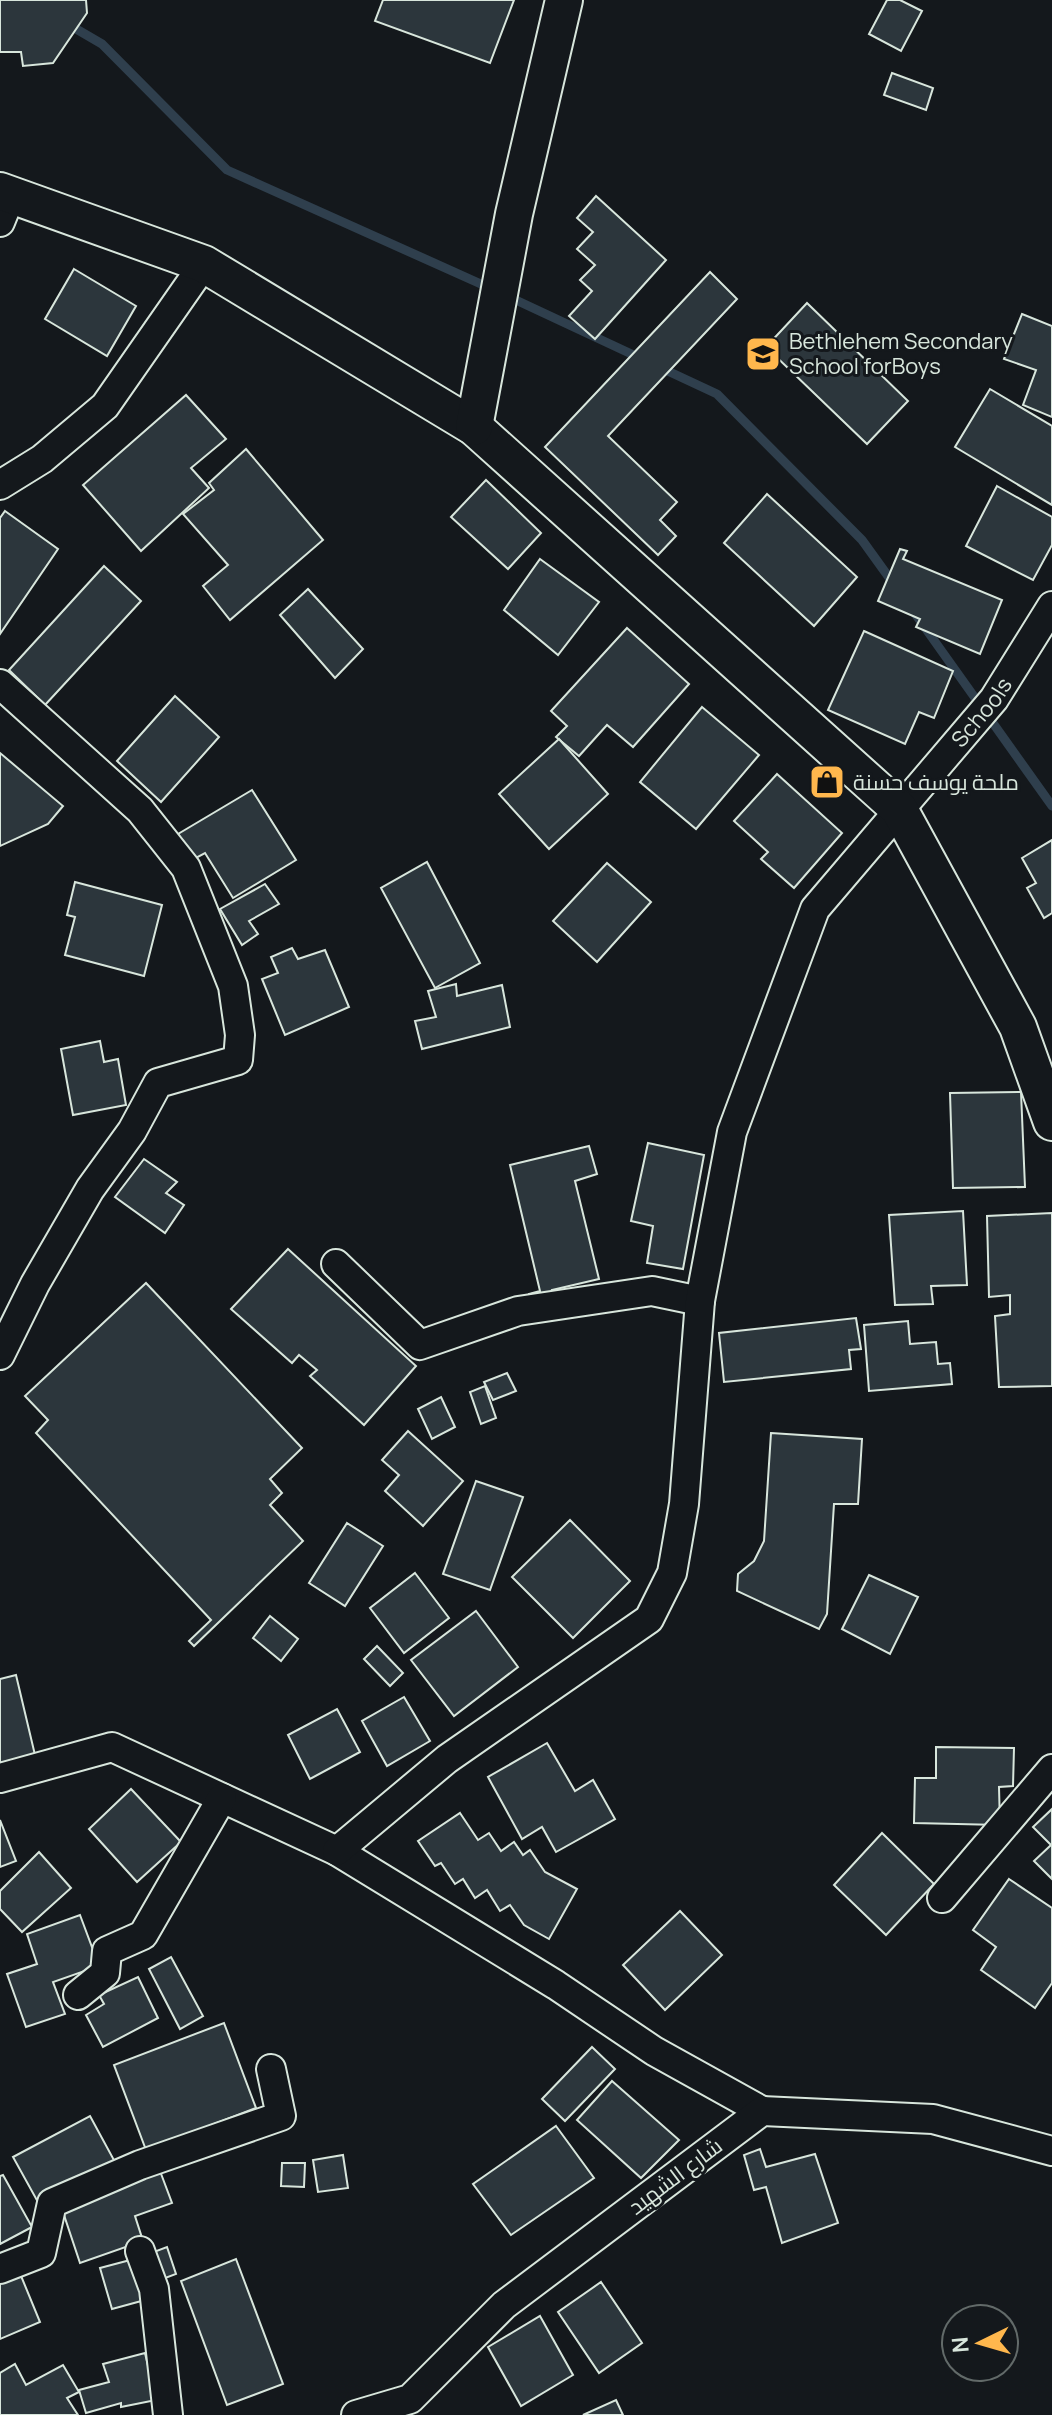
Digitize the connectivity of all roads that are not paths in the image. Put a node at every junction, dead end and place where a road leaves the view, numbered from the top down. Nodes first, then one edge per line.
1 (564, 0) edge
2 (4, 203) edge
3 (204, 264) junction
4 (474, 427) junction
5 (0, 485) edge
6 (1052, 606) edge
7 (0, 684) edge
8 (899, 809) junction
9 (1052, 1122) edge
10 (336, 1264) dead end
11 (700, 1301) junction
12 (0, 1355) edge
13 (1052, 1769) edge
14 (0, 1778) edge
15 (222, 1798) junction
16 (337, 1851) junction
17 (942, 1898) dead end
18 (78, 1995) dead end
19 (271, 2069) dead end
20 (762, 2111) junction
21 (1052, 2151) edge
22 (140, 2251) dead end
23 (0, 2269) edge
24 (168, 2415) edge
25 (356, 2415) edge

1 - 4 street
2 - 3 street
3 - 4 street
3 - 5 street
4 - 8 street
6 - 8 street, Schools
7 - 12 street
8 - 9 street
8 - 11 street, Schools
10 - 11 street
11 - 16 street, Schools
13 - 17 street
14 - 15 street
15 - 16 street
15 - 18 street
16 - 20 street
19 - 23 street
20 - 21 street
20 - 25 street, شارع الشهيد
22 - 24 street

